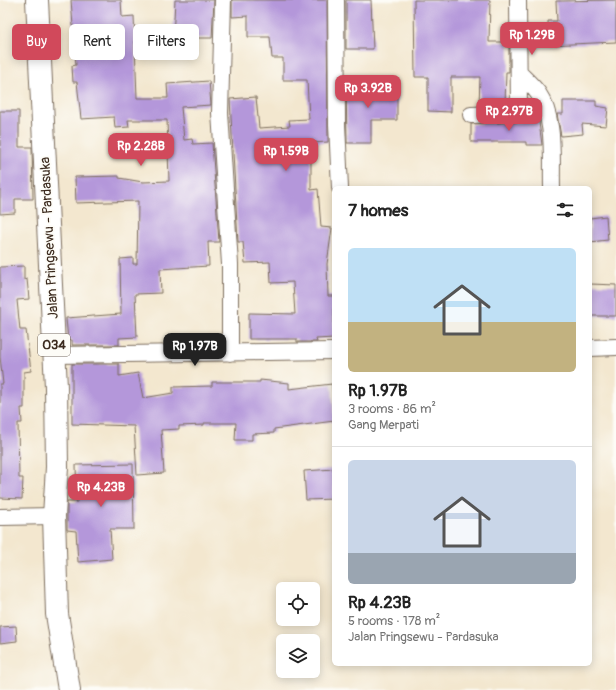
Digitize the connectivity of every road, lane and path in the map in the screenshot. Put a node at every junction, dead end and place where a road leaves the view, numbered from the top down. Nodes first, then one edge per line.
1 (37, 0) edge
2 (223, 0) edge
3 (336, 0) edge
4 (518, 0) edge
5 (519, 73) junction
6 (471, 115) dead end
7 (340, 186) edge
8 (552, 186) edge
9 (616, 347) edge
10 (592, 348) edge
11 (332, 351) edge
12 (230, 353) junction
13 (55, 355) junction
14 (0, 516) edge
15 (54, 516) junction
16 (69, 690) edge

1 - 13 main road, Jalan Pringsewu - Pardasuka / 034
2 - 12 street
3 - 7 street
4 - 5 street
5 - 6 street
5 - 8 street
9 - 10 street
11 - 12 street
12 - 13 street
13 - 15 main road, Jalan Pringsewu - Pardasuka / 034
14 - 15 street
15 - 16 main road, Jalan Pringsewu - Pardasuka / 034

